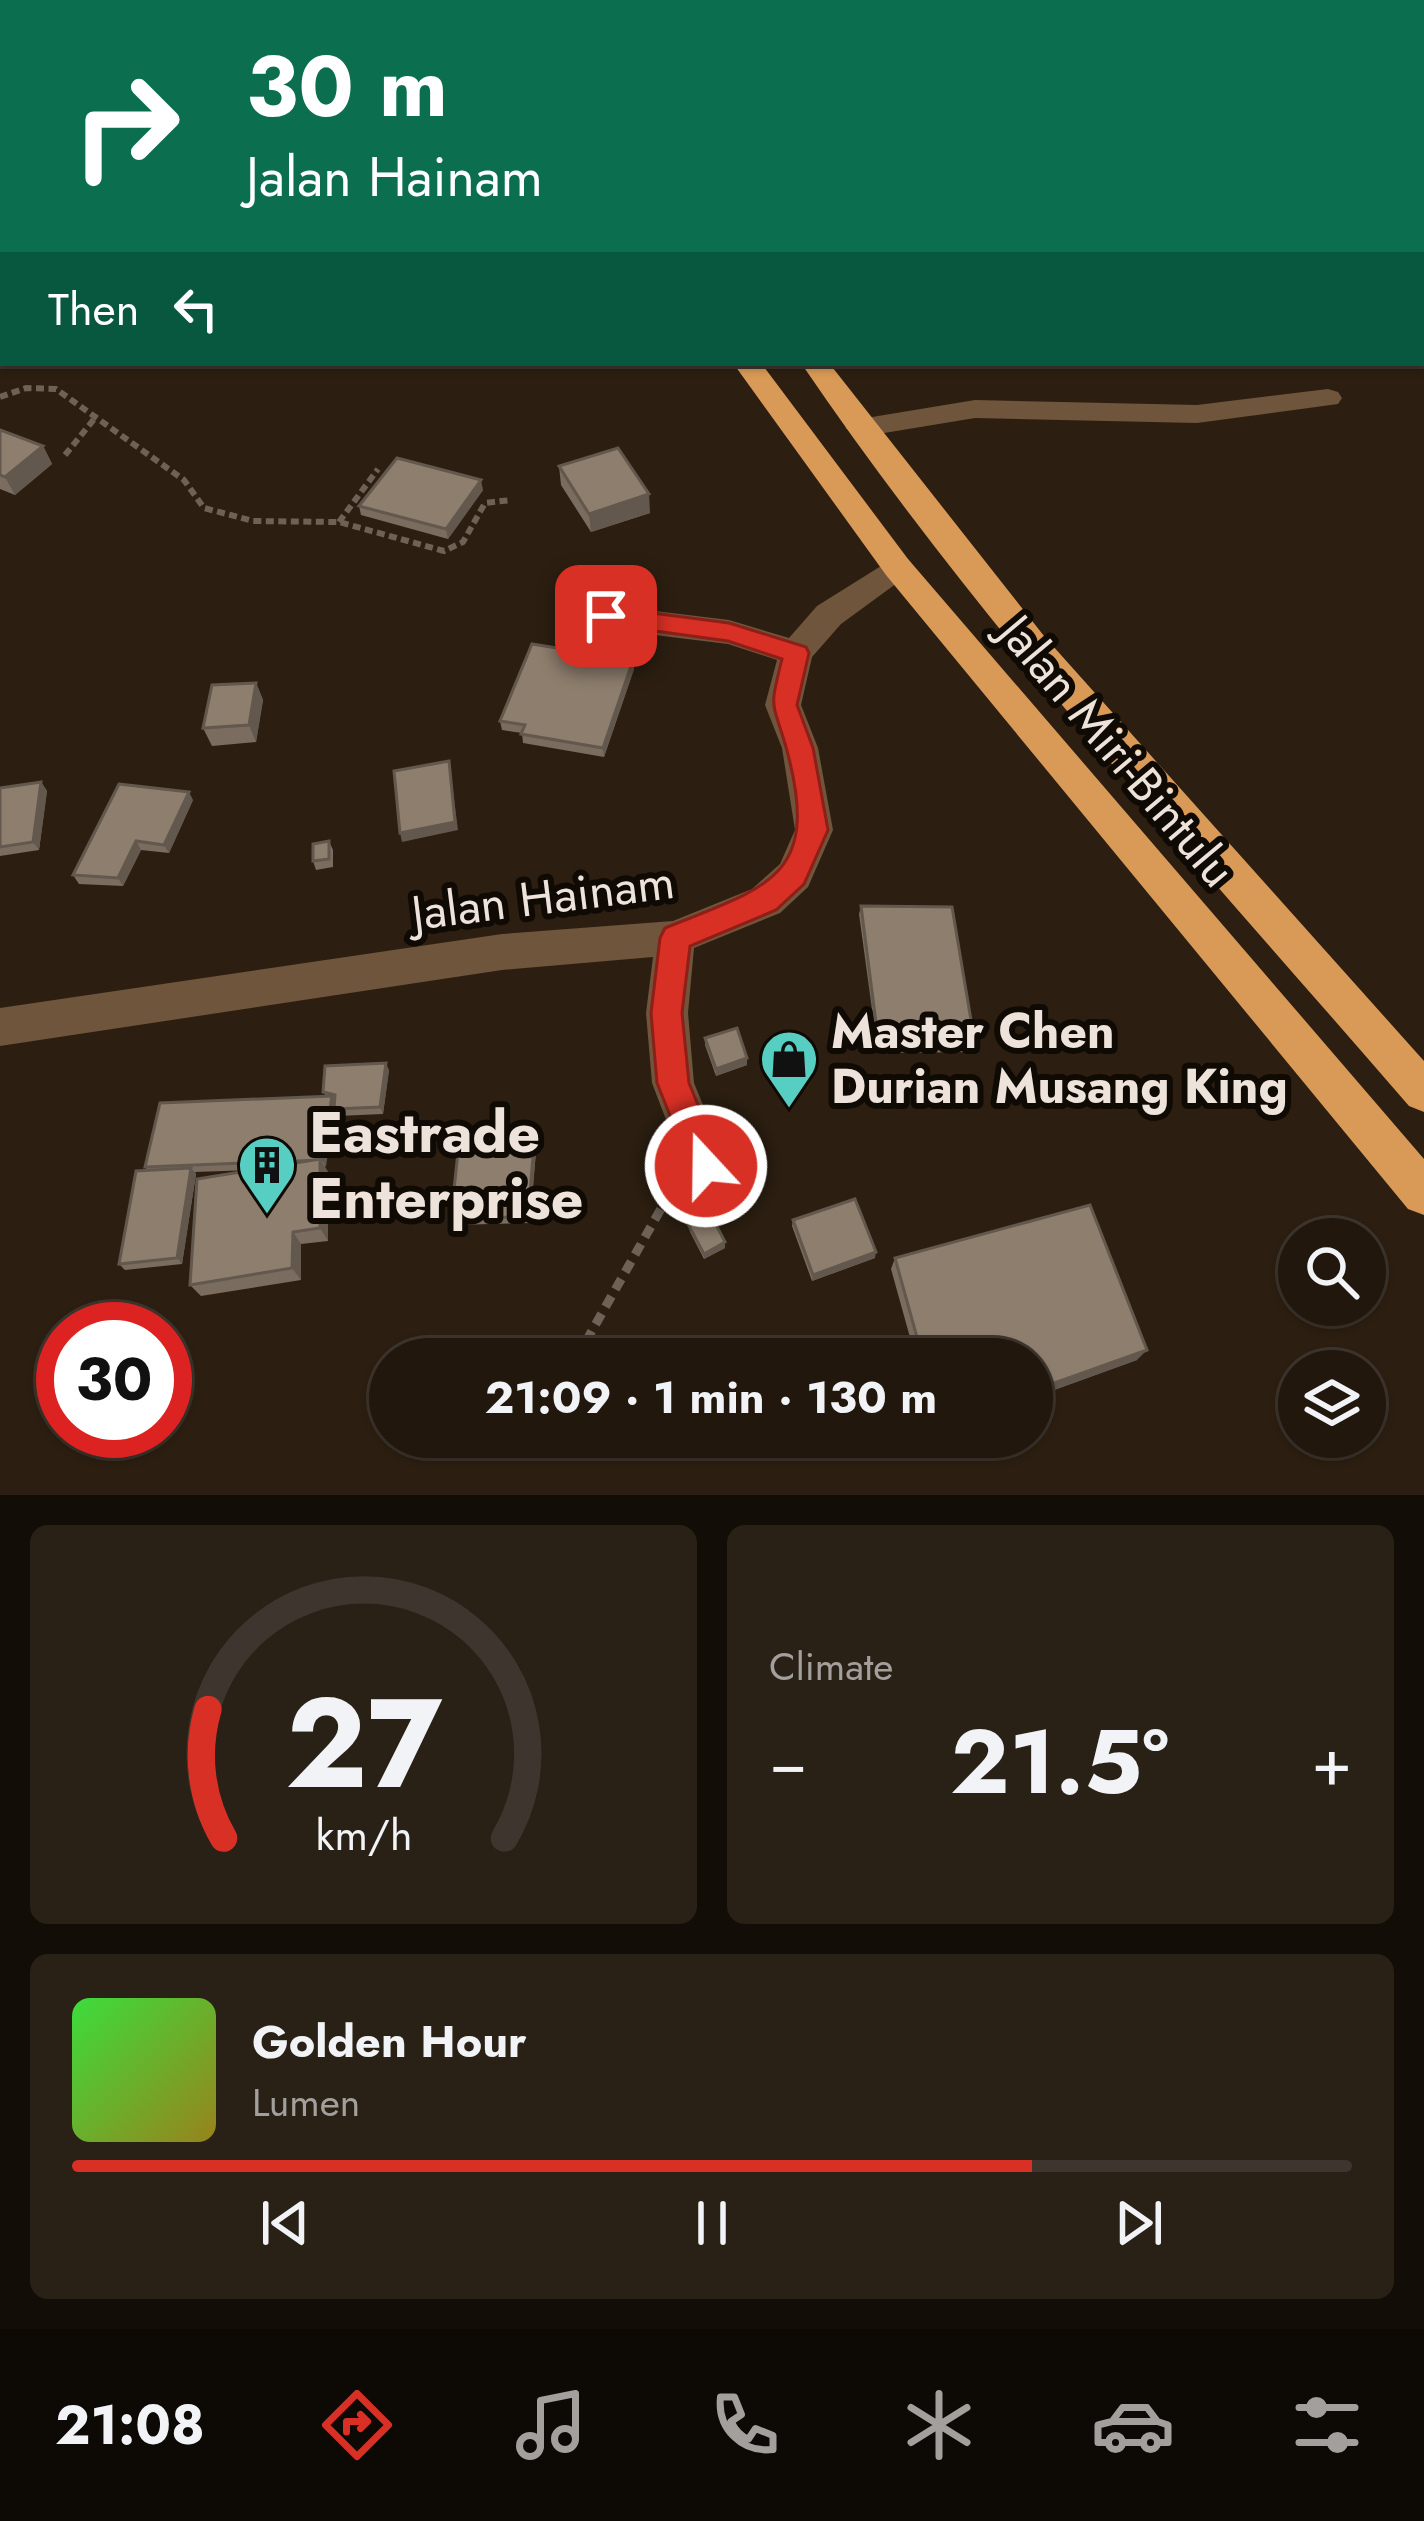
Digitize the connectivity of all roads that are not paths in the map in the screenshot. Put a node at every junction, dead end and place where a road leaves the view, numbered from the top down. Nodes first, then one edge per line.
1 (750, 366) edge
2 (817, 366) edge
3 (1328, 398) dead end
4 (860, 428) junction
5 (897, 567) junction
6 (606, 616) dead end
7 (796, 653) junction
8 (675, 938) junction
9 (0, 1027) edge
10 (1424, 1092) edge
11 (715, 1190) dead end
12 (1424, 1192) edge

1 - 5 highway, Jalan Miri-Bintulu
2 - 4 highway, Jalan Miri-Bintulu
3 - 4 street
4 - 10 highway, Jalan Miri-Bintulu
5 - 7 street
5 - 12 highway, Jalan Miri-Bintulu
6 - 7 street
7 - 8 street, Jalan Hainam
8 - 9 street, Jalan Hainam
8 - 11 street

